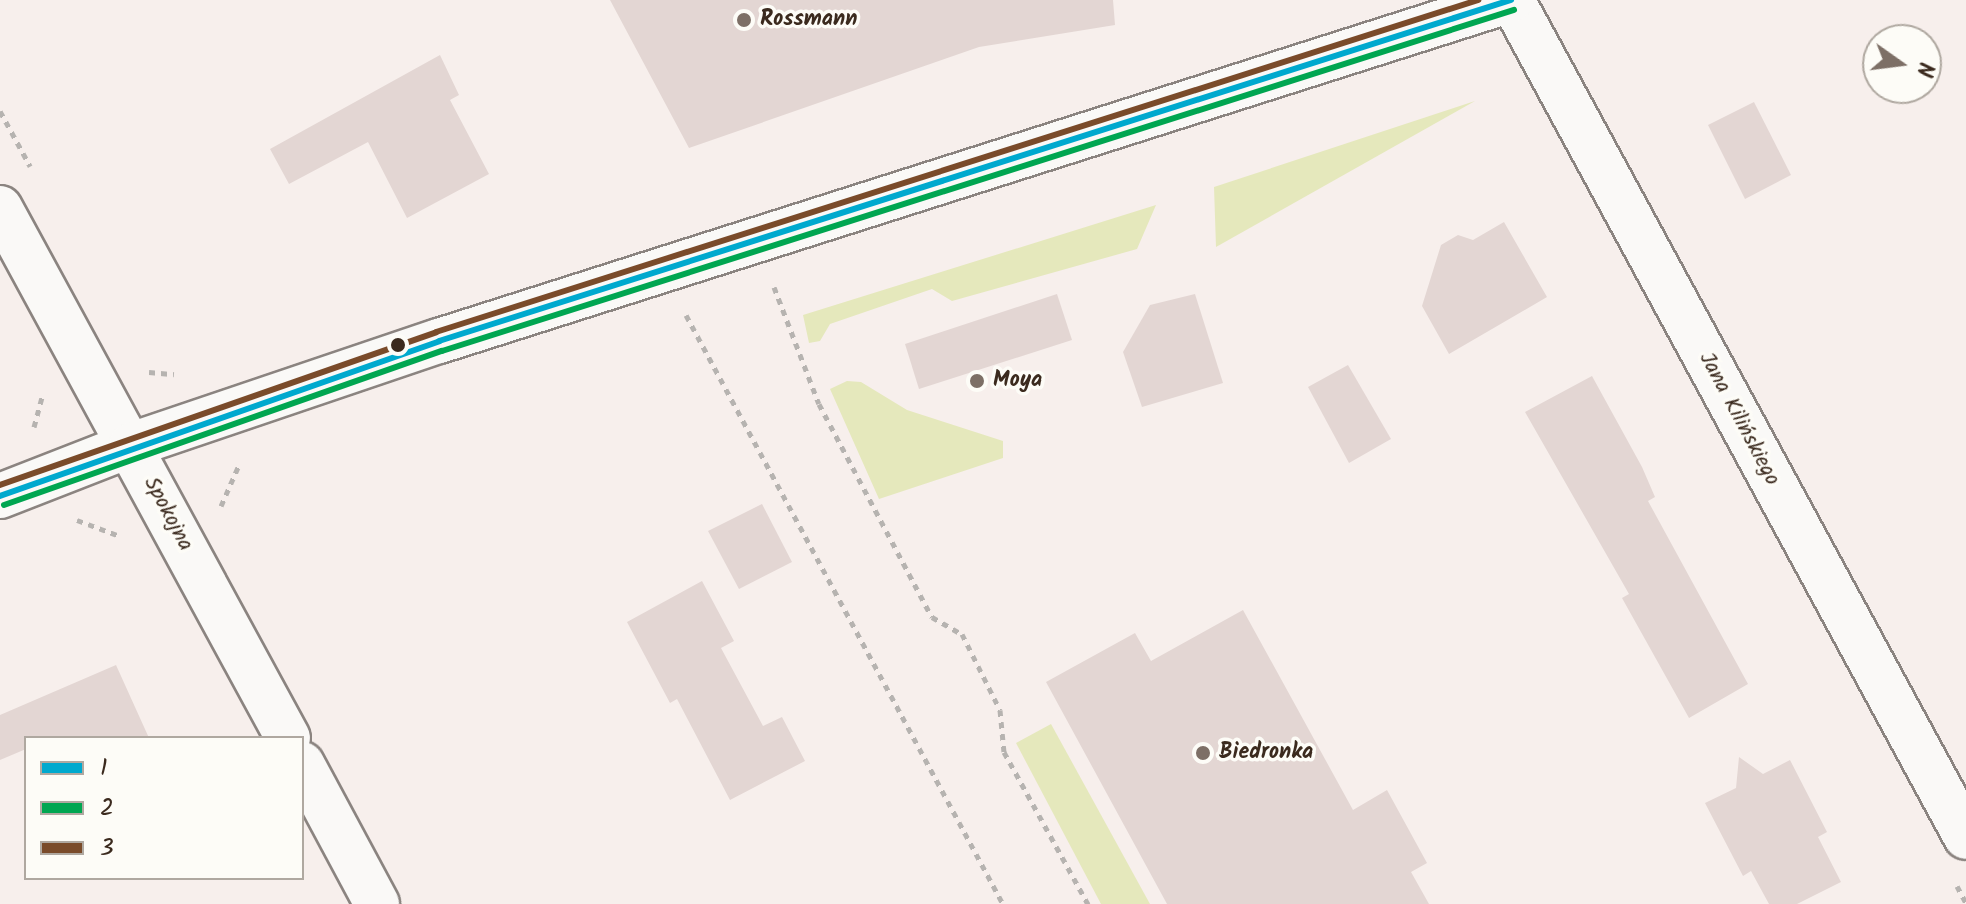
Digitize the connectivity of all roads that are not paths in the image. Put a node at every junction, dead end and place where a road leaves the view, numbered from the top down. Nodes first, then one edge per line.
1 (1511, 0) edge
2 (0, 208) edge
3 (131, 445) junction
4 (0, 496) edge
5 (287, 736) edge
6 (304, 768) edge
7 (1966, 837) edge
8 (377, 904) edge

1 - 3 street
1 - 7 street, Jana Kilińskiego
2 - 3 street, Spokojna
3 - 4 street
3 - 5 street, Spokojna
6 - 8 street

